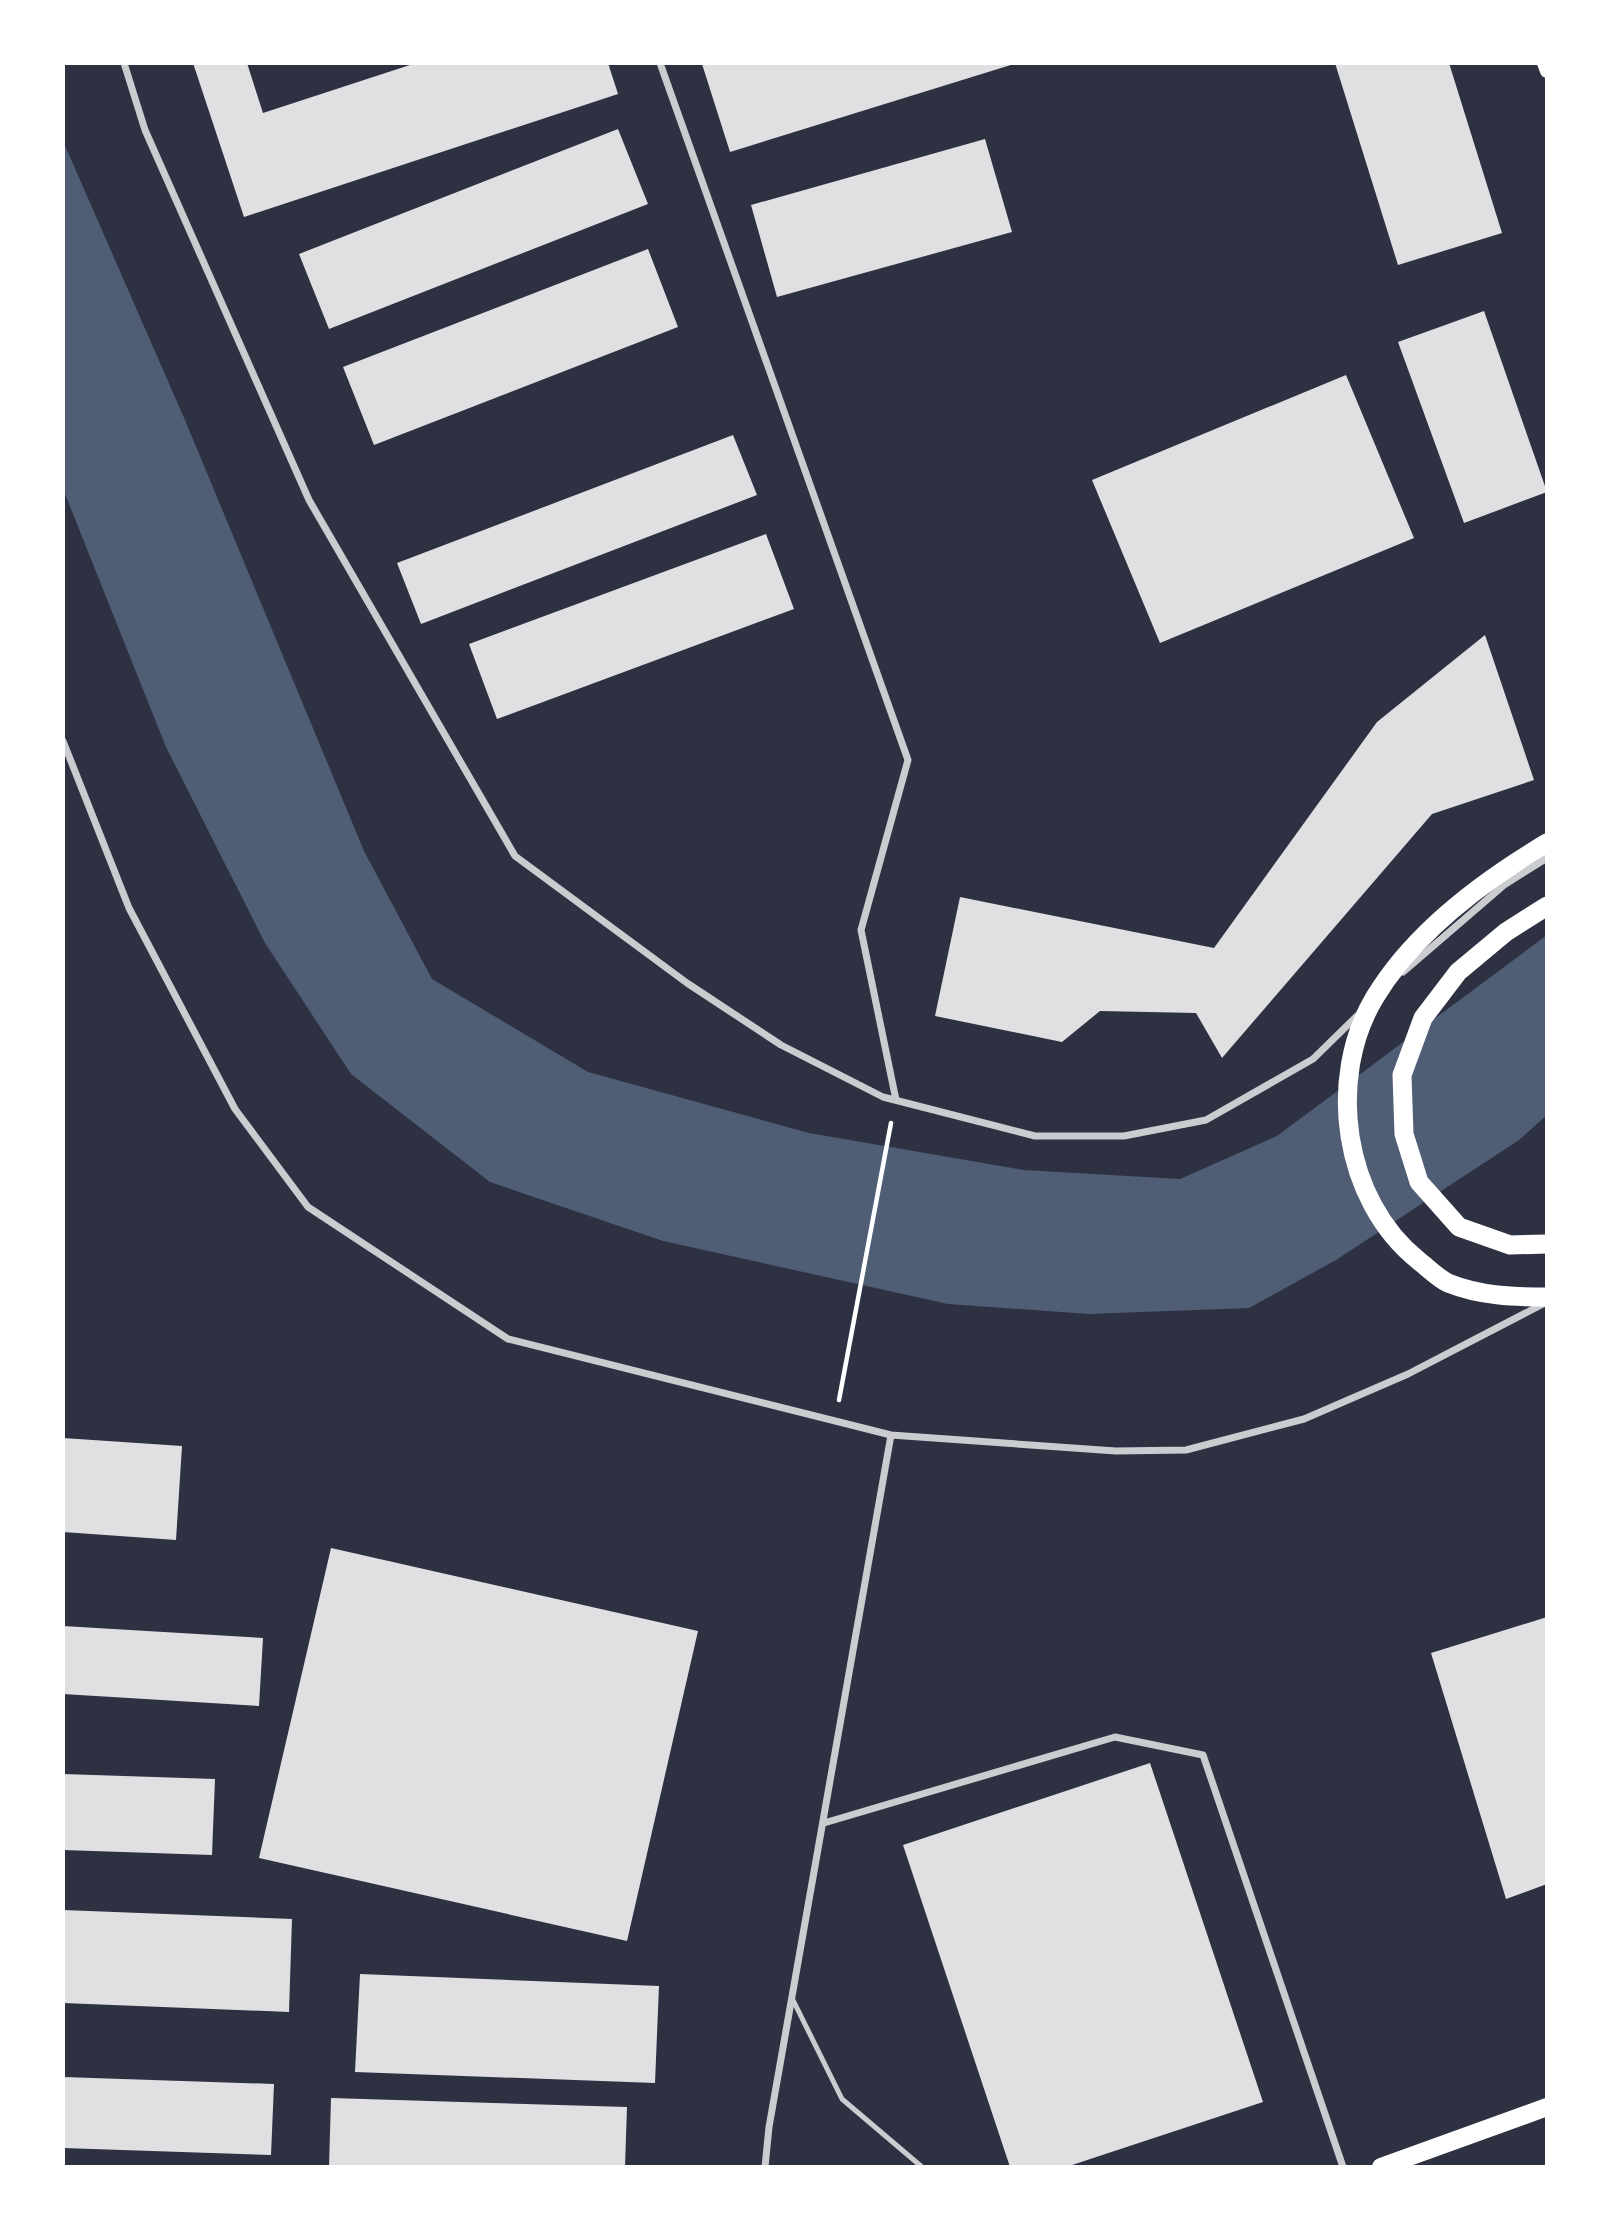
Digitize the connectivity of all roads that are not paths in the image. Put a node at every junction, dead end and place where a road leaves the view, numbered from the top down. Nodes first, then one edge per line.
1 (124, 63) edge
2 (660, 63) edge
3 (1544, 63) edge
4 (1547, 71) edge
5 (63, 741) edge
6 (1547, 843) edge
7 (1547, 858) edge
8 (1547, 906) edge
9 (896, 1100) junction
10 (1547, 1244) edge
11 (1547, 1299) edge
12 (891, 1436) junction
13 (824, 1823) junction
14 (792, 1997) junction
15 (1547, 2107) edge
16 (765, 2167) edge
17 (922, 2167) edge
18 (1343, 2167) edge
19 (1381, 2167) edge

1 - 9 street
2 - 9 street
3 - 4 main road
5 - 12 street
6 - 11 highway
7 - 9 street
8 - 10 highway
11 - 12 street
12 - 13 street
13 - 14 street
13 - 18 street
14 - 16 street
14 - 17 lane
15 - 19 main road

